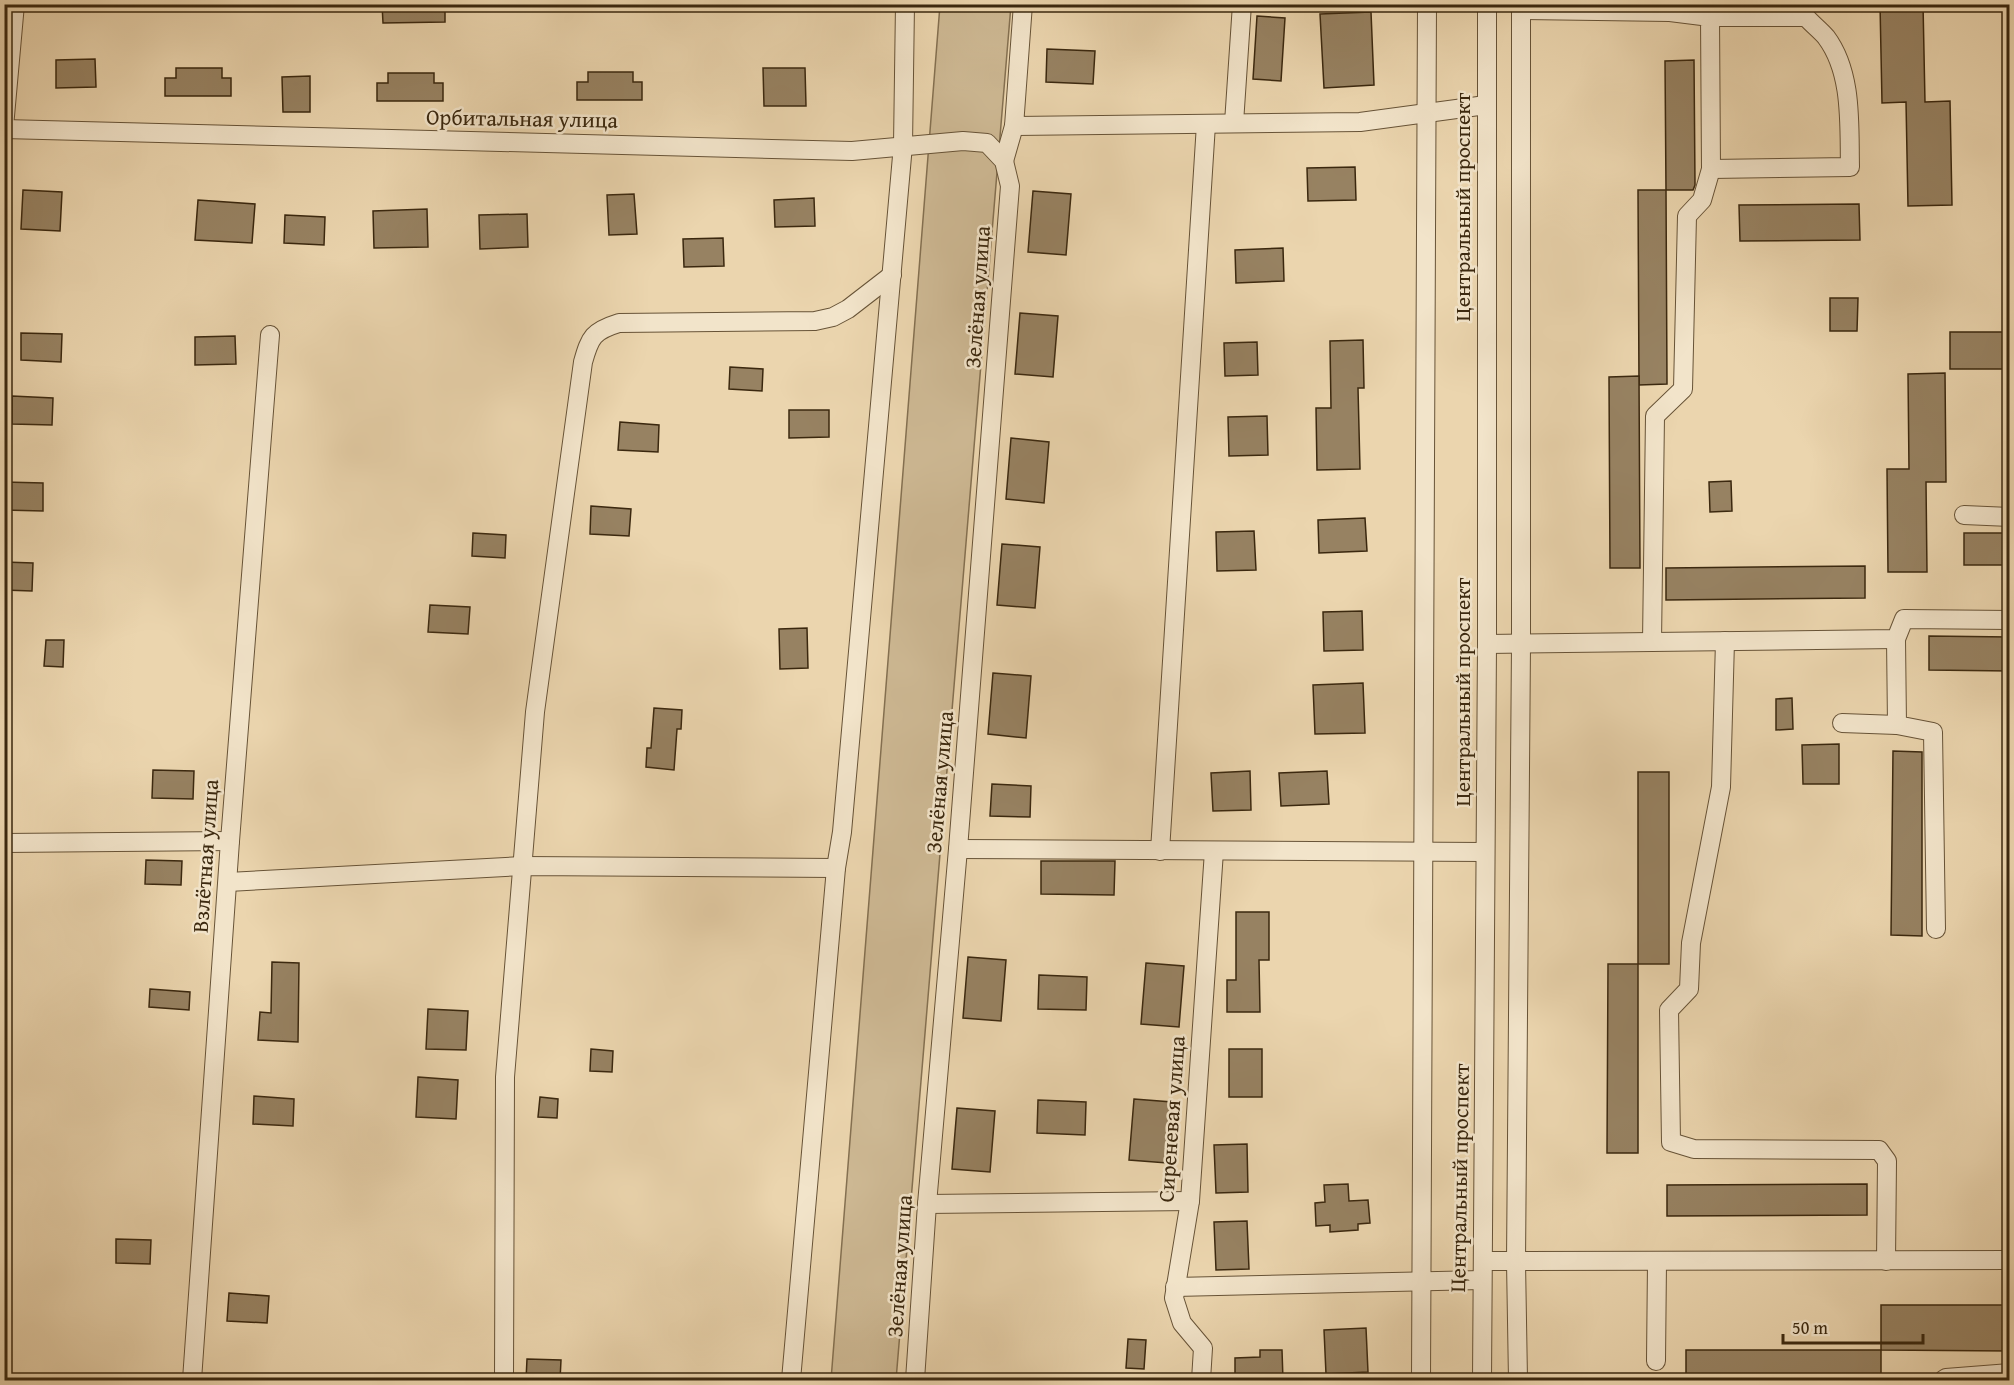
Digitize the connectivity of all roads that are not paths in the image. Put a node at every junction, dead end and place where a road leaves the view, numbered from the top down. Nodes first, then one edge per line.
1 (15, 4) edge
2 (905, 4) edge
3 (1023, 4) edge
4 (1242, 4) edge
5 (1427, 4) edge
6 (1487, 4) edge
7 (1521, 7) edge
8 (1670, 8) edge
9 (1710, 17) junction
10 (1486, 105) junction
11 (1427, 113) junction
12 (1234, 123) junction
13 (1206, 124) junction
14 (1014, 126) junction
15 (4, 128) edge
16 (903, 145) junction
17 (1004, 161) junction
18 (1711, 169) junction
19 (892, 275) junction
20 (270, 335) dead end
21 (1964, 515) dead end
22 (2010, 516) edge
23 (2010, 620) edge
24 (1896, 639) junction
25 (1725, 641) junction
26 (1652, 642) junction
27 (1487, 645) junction
28 (1521, 645) junction
29 (1842, 723) dead end
30 (1897, 725) junction
31 (230, 841) junction
32 (4, 843) edge
33 (958, 849) junction
34 (1160, 850) junction
35 (1214, 851) junction
36 (1424, 852) junction
37 (1484, 852) junction
38 (522, 866) junction
39 (836, 868) junction
40 (228, 882) junction
41 (1936, 929) dead end
42 (1190, 1201) junction
43 (927, 1204) junction
44 (2010, 1260) edge
45 (1484, 1261) junction
46 (1886, 1261) junction
47 (1515, 1262) junction
48 (1657, 1262) junction
49 (1482, 1280) junction
50 (1422, 1281) junction
51 (1175, 1287) junction
52 (1656, 1361) dead end
53 (2010, 1373) edge
54 (192, 1380) edge
55 (504, 1380) edge
56 (790, 1380) edge
57 (915, 1380) edge
58 (1201, 1380) edge
59 (1421, 1380) edge
60 (1482, 1380) edge
61 (1518, 1380) edge
62 (1942, 1380) edge

1 - 15 street
2 - 16 street
3 - 14 street
4 - 12 street
5 - 11 street
6 - 10 street, Центральный проспект
7 - 8 street
7 - 28 street
8 - 9 street
9 - 18 street
9 - 18 street
10 - 11 street
10 - 27 street, Центральный проспект
11 - 12 street
11 - 36 street
12 - 13 street
13 - 14 street
13 - 34 street
14 - 17 street
15 - 16 street, Орбитальная улица
16 - 17 street, Орбитальная улица
16 - 19 street
17 - 33 street, Зелёная улица
18 - 26 street
19 - 38 street
19 - 39 street
20 - 31 street, Взлётная улица
21 - 22 street
23 - 24 street
24 - 25 street
24 - 30 street
25 - 26 street
25 - 46 street
26 - 28 street
27 - 28 street
27 - 37 street, Центральный проспект
28 - 47 street
29 - 30 street
30 - 41 street
31 - 32 street
31 - 40 street, Взлётная улица
33 - 34 street
33 - 43 street, Зелёная улица
34 - 35 street
35 - 36 street
35 - 42 street, Сиреневая улица
36 - 37 street
36 - 50 street
37 - 45 street, Центральный проспект
38 - 39 street
38 - 40 street
38 - 55 street
39 - 56 street
40 - 54 street, Взлётная улица
42 - 43 street
42 - 51 street, Сиреневая улица
43 - 57 street, Зелёная улица
44 - 46 street
45 - 47 street
45 - 49 street, Центральный проспект
46 - 48 street
47 - 48 street
47 - 61 street
48 - 52 street
49 - 50 street
49 - 60 street, Центральный проспект
50 - 51 street
50 - 59 street
51 - 58 street, Сиреневая улица
53 - 62 street

